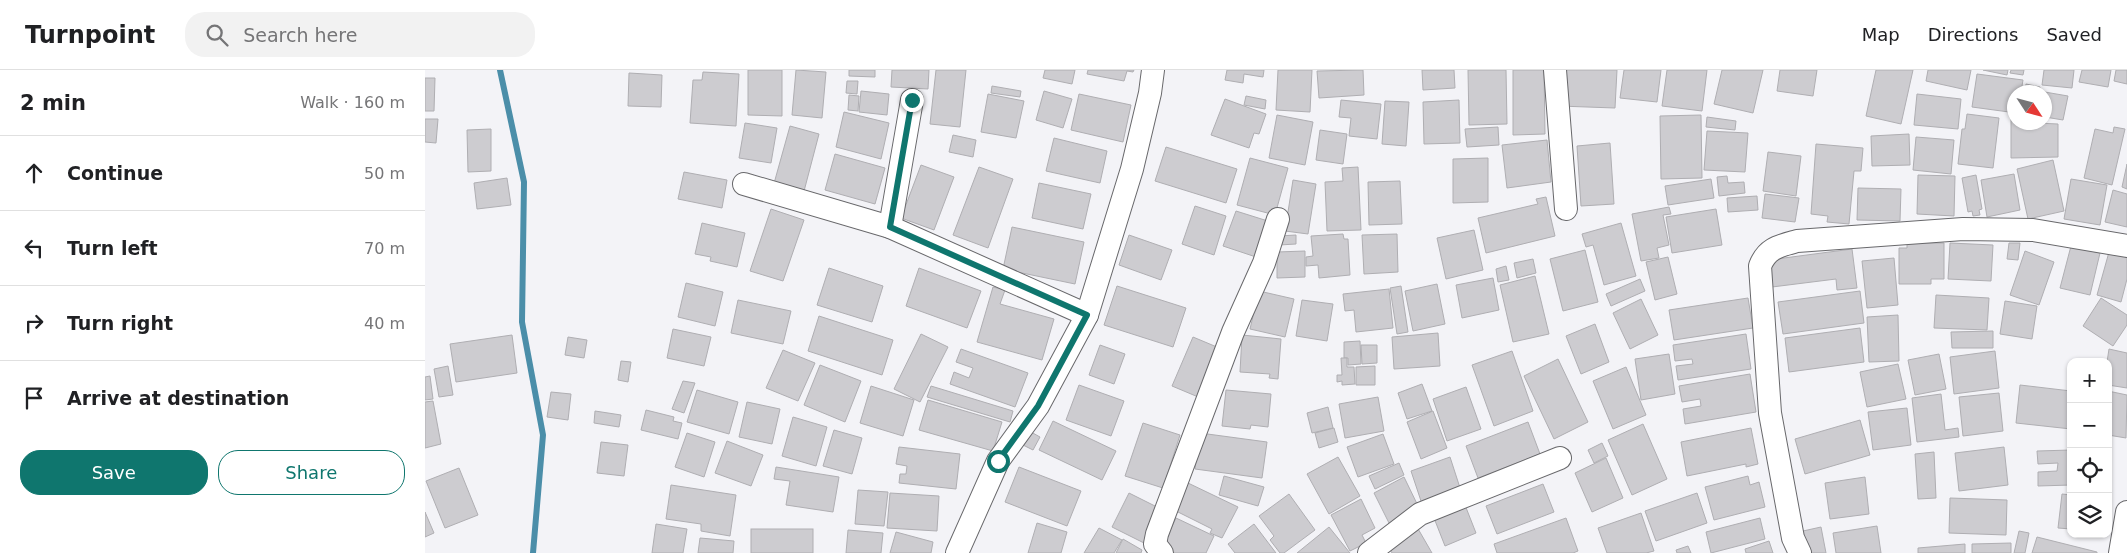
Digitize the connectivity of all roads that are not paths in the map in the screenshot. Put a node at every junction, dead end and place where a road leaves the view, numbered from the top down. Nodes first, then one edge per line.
1 (1153, 70) edge
2 (1555, 70) edge
3 (912, 100) dead end
4 (743, 184) dead end
5 (1566, 209) dead end
6 (1278, 219) dead end
7 (890, 227) junction
8 (2127, 246) edge
9 (1087, 315) junction
10 (1560, 458) dead end
11 (2127, 512) edge
12 (957, 553) edge
13 (1162, 553) edge
14 (1369, 553) edge
15 (1800, 553) edge
16 (2120, 553) edge

1 - 9 street
2 - 5 street
3 - 7 street
4 - 7 street
6 - 13 street
7 - 9 street
8 - 15 street
9 - 12 street
10 - 14 street
11 - 16 street

